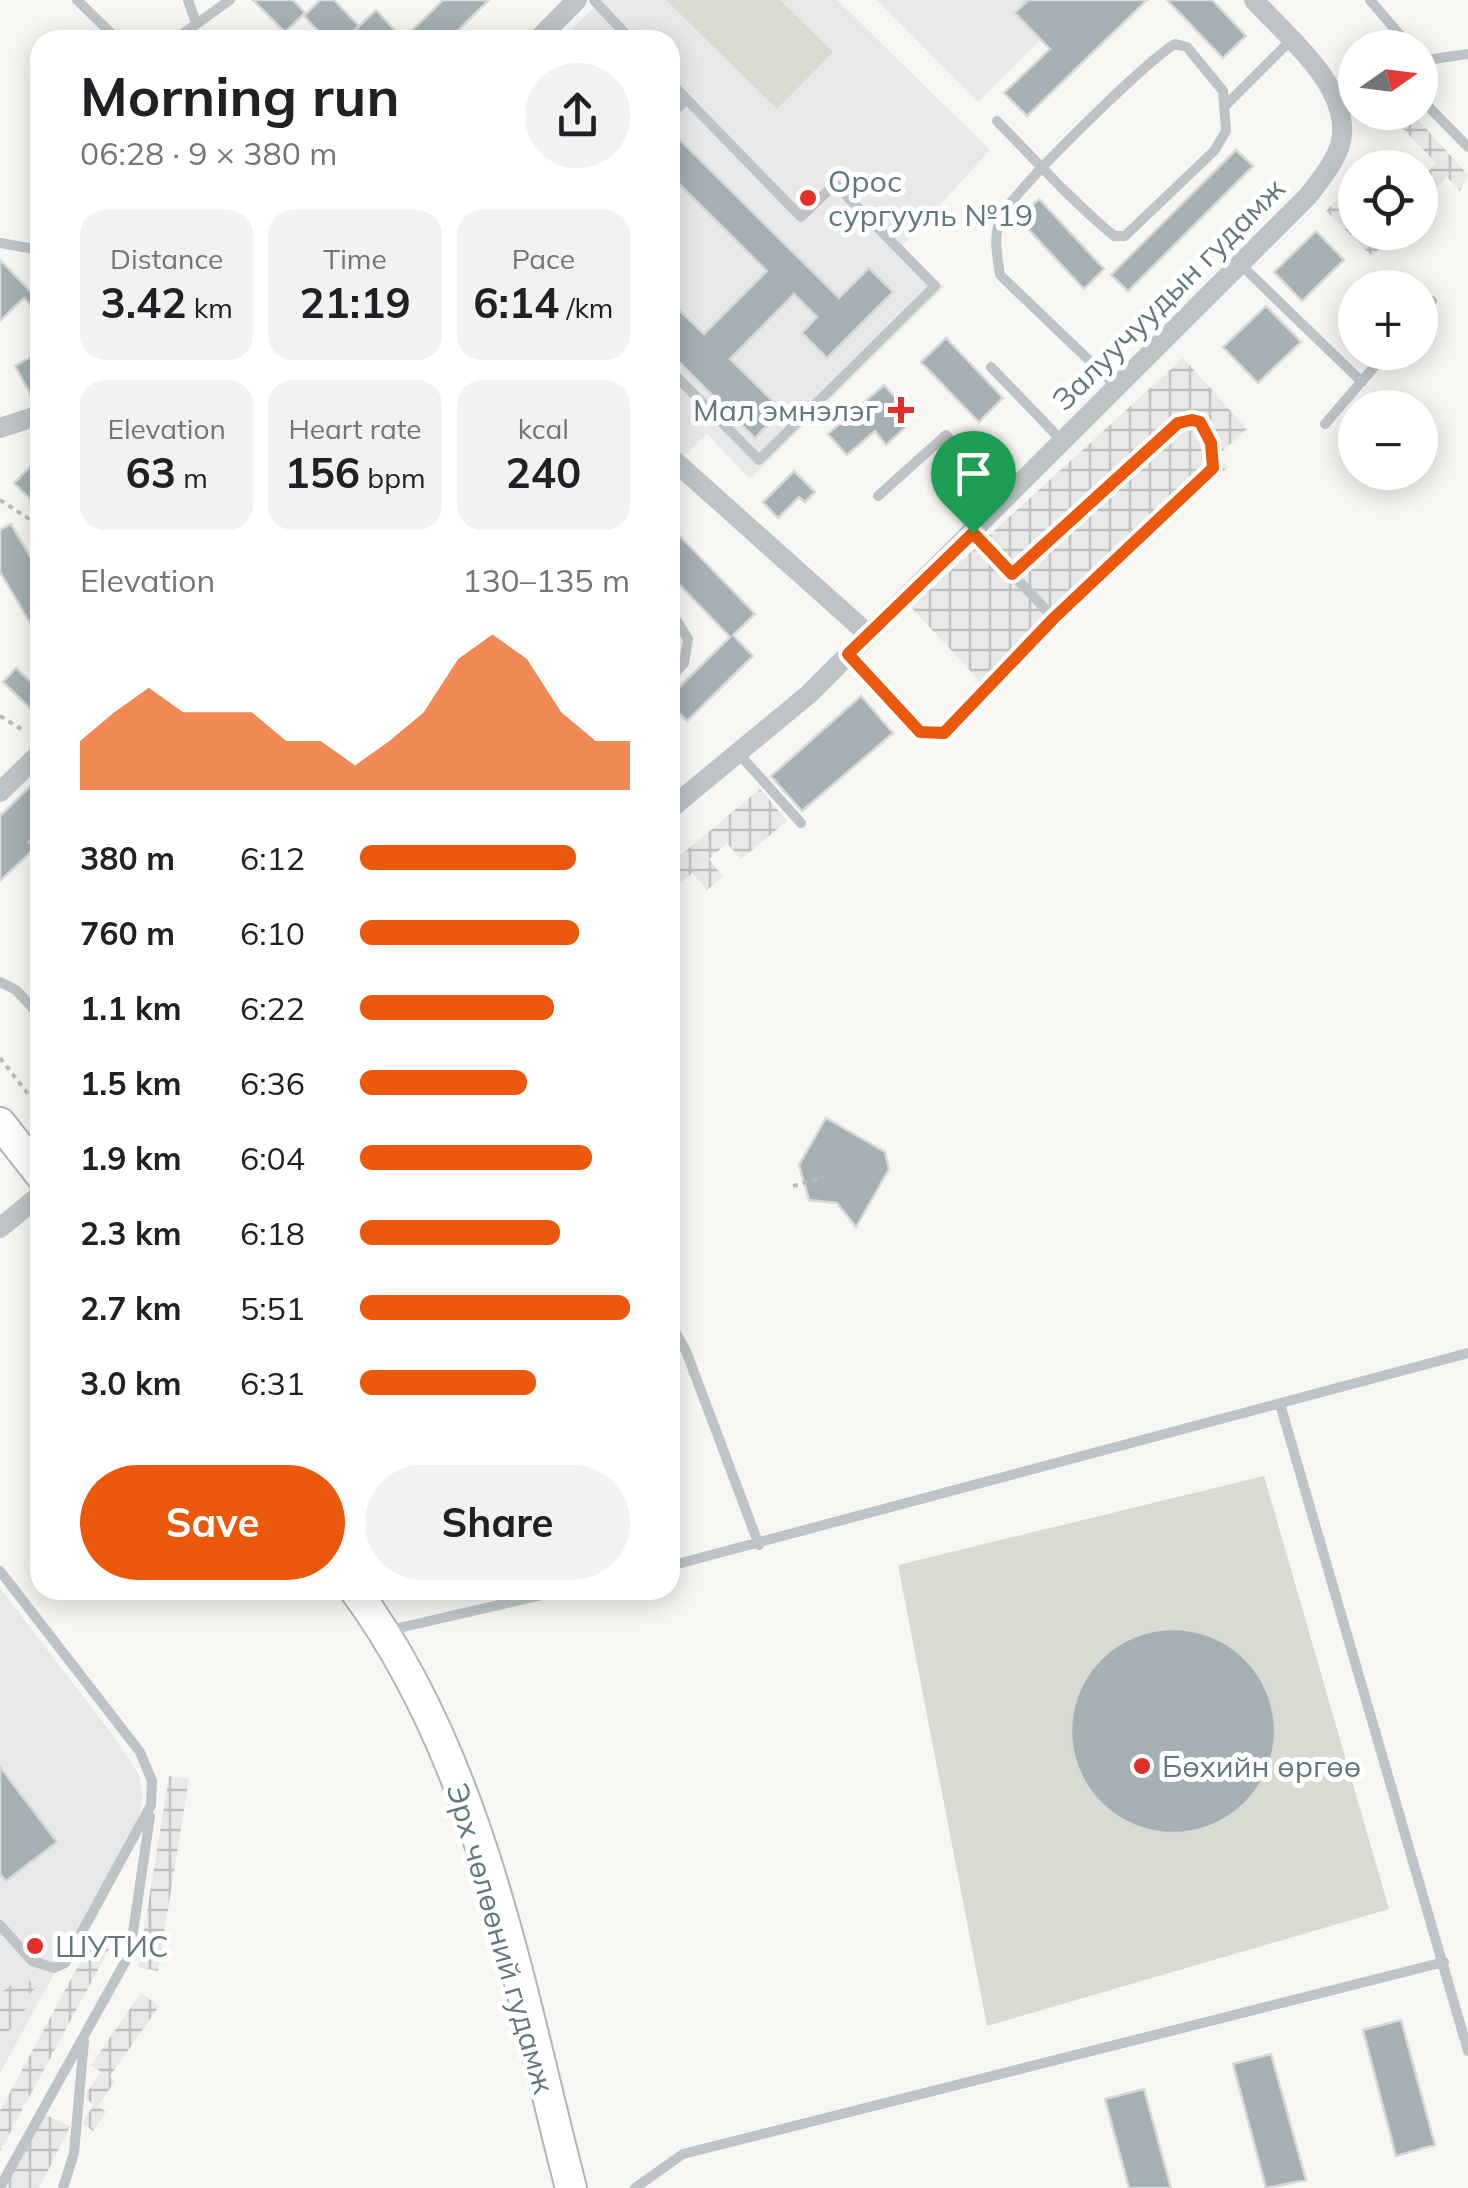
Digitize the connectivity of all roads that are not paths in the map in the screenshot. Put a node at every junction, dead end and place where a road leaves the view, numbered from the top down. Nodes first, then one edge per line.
1 (77, 0) edge
2 (188, 0) edge
3 (230, 0) edge
4 (576, 0) edge
5 (594, 0) edge
6 (1254, 0) edge
7 (1370, 0) edge
8 (196, 23) junction
9 (108, 30) edge
10 (187, 30) edge
11 (547, 30) edge
12 (622, 30) edge
13 (1396, 30) edge
14 (1290, 41) junction
15 (1468, 54) edge
16 (1438, 58) edge
17 (680, 93) edge
18 (686, 100) junction
19 (1227, 104) junction
20 (680, 106) edge
21 (1338, 107) edge
22 (1438, 116) edge
23 (996, 121) dead end
24 (1344, 130) edge
25 (1468, 147) edge
26 (1044, 168) junction
27 (0, 243) edge
28 (30, 248) edge
29 (1239, 262) junction
30 (991, 367) dead end
31 (1372, 370) edge
32 (680, 380) edge
33 (1362, 382) junction
34 (1117, 387) junction
35 (30, 418) edge
36 (1325, 424) dead end
37 (0, 428) edge
38 (1064, 443) junction
39 (680, 466) edge
40 (878, 496) dead end
41 (1008, 500) junction
42 (973, 533) junction
43 (1012, 574) junction
44 (1054, 618) junction
45 (680, 626) edge
46 (868, 634) junction
47 (848, 654) junction
48 (680, 667) edge
49 (740, 755) junction
50 (30, 763) edge
51 (0, 792) edge
52 (680, 800) edge
53 (801, 824) dead end
54 (0, 982) edge
55 (30, 1005) edge
56 (0, 1123) edge
57 (30, 1161) edge
58 (30, 1203) edge
59 (0, 1228) edge
60 (680, 1341) edge
61 (1468, 1354) edge
62 (1280, 1404) junction
63 (760, 1545) junction
64 (680, 1564) edge
65 (0, 1570) edge
66 (362, 1600) edge
67 (520, 1600) edge
68 (385, 1631) junction
69 (151, 1805) junction
70 (0, 1926) edge
71 (1444, 1962) junction
72 (84, 2035) junction
73 (1468, 2051) edge
74 (0, 2188) edge
75 (62, 2188) edge
76 (572, 2188) edge
77 (635, 2188) edge

1 - 9 lane
2 - 8 lane
3 - 8 lane
4 - 11 street
5 - 12 lane
6 - 14 street
7 - 13 lane
8 - 10 lane
14 - 19 lane
14 - 21 street
15 - 16 lane
17 - 18 lane
18 - 20 lane
18 - 32 lane
19 - 26 lane
19 - 26 lane
22 - 25 lane
23 - 26 lane
24 - 29 street, Залуучуудын гудамж
26 - 34 lane
27 - 28 lane
29 - 33 lane
29 - 34 street, Залуучуудын гудамж
30 - 38 lane
31 - 33 lane
33 - 36 lane
34 - 38 street, Залуучуудын гудамж
35 - 37 street
38 - 41 street, Залуучуудын гудамж
39 - 46 street
40 - 41 lane
41 - 42 street, Залуучуудын гудамж
42 - 43 lane
42 - 46 street, Залуучуудын гудамж
43 - 44 lane
43 - 44 lane
44 - 47 lane
45 - 48 lane
46 - 47 street, Залуучуудын гудамж
47 - 49 street, Залуучуудын гудамж
49 - 52 street, Залуучуудын гудамж
49 - 53 lane
50 - 51 street
54 - 55 lane
56 - 57 main road
58 - 59 street
60 - 63 lane
61 - 62 lane
62 - 63 lane
62 - 71 lane
63 - 64 lane
65 - 69 lane
66 - 68 main road, Эрх чөлөөний гудамж
67 - 68 lane
68 - 76 main road, Эрх чөлөөний гудамж
69 - 70 lane
69 - 72 lane
71 - 73 lane
71 - 77 lane
72 - 74 lane
72 - 75 lane

